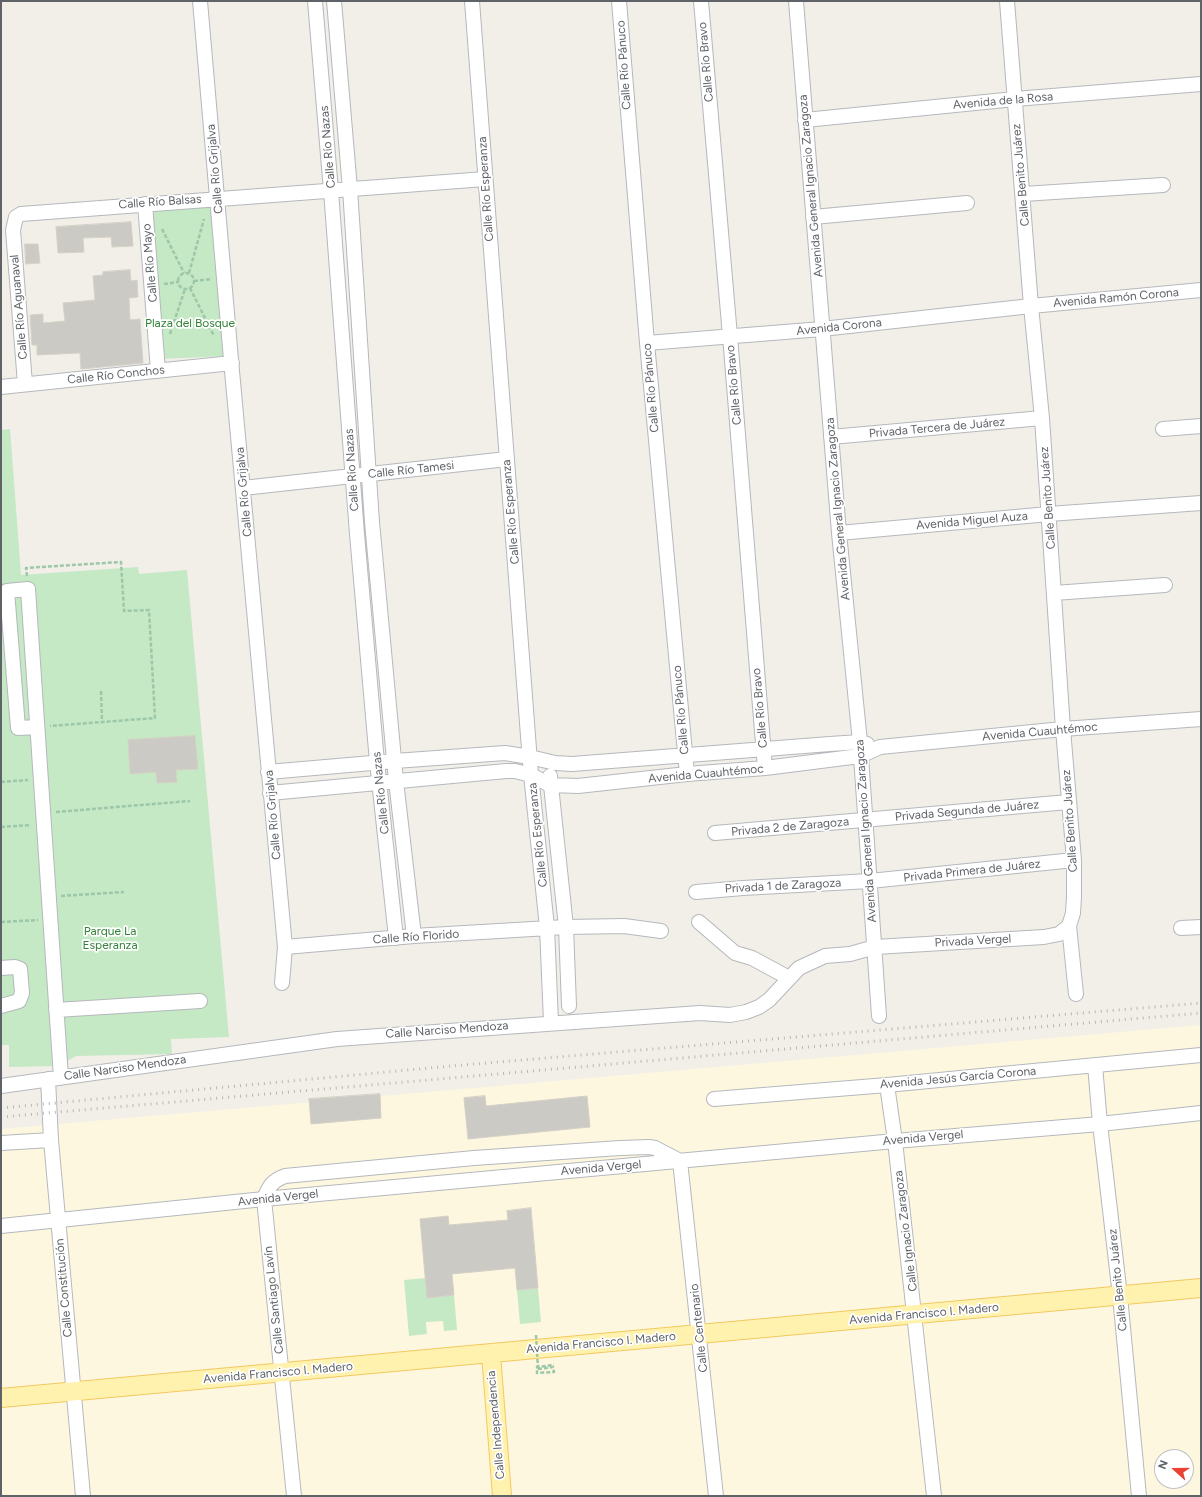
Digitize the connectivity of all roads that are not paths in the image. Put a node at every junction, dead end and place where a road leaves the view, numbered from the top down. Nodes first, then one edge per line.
1 (200, 1) edge
2 (315, 1) edge
3 (334, 1) edge
4 (472, 1) edge
5 (619, 1) edge
6 (701, 1) edge
7 (796, 1) edge
8 (1007, 1) edge
9 (1201, 84) edge
10 (1015, 99) junction
11 (805, 120) junction
12 (485, 179) junction
13 (1163, 185) dead end
14 (350, 189) junction
15 (331, 191) junction
16 (1023, 194) junction
17 (217, 198) junction
18 (967, 203) dead end
19 (145, 204) junction
20 (813, 217) junction
21 (13, 230) joint
22 (1201, 290) edge
23 (1031, 306) junction
24 (822, 329) junction
25 (730, 336) junction
26 (647, 342) junction
27 (232, 363) junction
28 (158, 371) junction
29 (25, 384) junction
30 (1, 387) edge
31 (1042, 418) junction
32 (1201, 426) edge
33 (1163, 429) dead end
34 (831, 437) junction
35 (507, 459) junction
36 (368, 475) junction
37 (352, 476) junction
38 (243, 488) junction
39 (1201, 503) edge
40 (1049, 514) junction
41 (839, 533) junction
42 (1165, 585) dead end
43 (1054, 593) junction
44 (1201, 719) edge
45 (37, 727) junction
46 (1063, 729) junction
47 (763, 748) junction
48 (860, 749) junction
49 (685, 754) junction
50 (530, 757) junction
51 (395, 761) junction
52 (378, 762) junction
53 (548, 762) junction
54 (765, 768) junction
55 (268, 772) junction
56 (687, 774) junction
57 (531, 775) junction
58 (396, 781) junction
59 (380, 783) junction
60 (550, 785) junction
61 (270, 793) junction
62 (1068, 802) junction
63 (866, 820) junction
64 (715, 833) dead end
65 (1074, 860) junction
66 (870, 881) junction
67 (696, 892) dead end
68 (699, 922) dead end
69 (1069, 926) junction
70 (566, 927) junction
71 (1201, 927) edge
72 (548, 928) junction
73 (1181, 928) dead end
74 (661, 931) dead end
75 (414, 936) junction
76 (396, 938) junction
77 (285, 947) junction
78 (875, 947) junction
79 (1, 968) edge
80 (789, 978) junction
81 (282, 983) dead end
82 (1076, 994) dead end
83 (200, 1001) dead end
84 (1, 1006) edge
85 (569, 1006) dead end
86 (56, 1010) junction
87 (879, 1016) dead end
88 (551, 1022) junction
89 (1201, 1055) edge
90 (1095, 1065) junction
91 (54, 1078) junction
92 (2, 1082) edge
93 (887, 1085) junction
94 (714, 1099) dead end
95 (1201, 1113) edge
96 (1100, 1124) junction
97 (51, 1140) junction
98 (896, 1141) junction
99 (1, 1143) edge
100 (680, 1161) junction
101 (264, 1199) junction
102 (58, 1221) junction
103 (1, 1226) edge
104 (1201, 1288) edge
105 (1120, 1296) junction
106 (915, 1315) junction
107 (700, 1334) junction
108 (490, 1354) junction
109 (281, 1373) junction
110 (72, 1392) junction
111 (1, 1398) edge
112 (82, 1496) edge
113 (294, 1496) edge
114 (502, 1496) edge
115 (716, 1496) edge
116 (934, 1496) edge
117 (1139, 1496) edge

1 - 17 street, Calle Río Grijalva
2 - 15 street, Calle Río Nazas
3 - 14 street, Calle Río Nazas
4 - 12 street, Calle Río Esperanza
5 - 26 street, Calle Río Pánuco
6 - 25 street, Calle Río Bravo
7 - 11 street, Avenida General Ignacio Zaragoza
8 - 10 street, Calle Benito Juárez
9 - 10 street, Avenida de la Rosa
10 - 11 street, Avenida de la Rosa
10 - 16 street, Calle Benito Juárez
11 - 20 street, Avenida General Ignacio Zaragoza
12 - 14 street, Calle Río Balsas
12 - 35 street, Calle Río Esperanza
13 - 16 street
14 - 15 street, Calle Río Balsas
14 - 36 street, Calle Río Nazas
15 - 17 street, Calle Río Balsas
15 - 37 street, Calle Río Nazas
16 - 23 street, Calle Benito Juárez
17 - 19 street, Calle Río Balsas
17 - 27 street, Calle Río Grijalva
18 - 20 street
19 - 21 street, Calle Río Balsas
19 - 28 street, Calle Río Mayo
20 - 24 street, Avenida General Ignacio Zaragoza
21 - 29 street, Calle Río Aguanaval
22 - 23 street, Avenida Ramón Corona
23 - 24 street, Avenida Corona
23 - 31 street, Calle Benito Juárez
24 - 25 street, Avenida Corona
24 - 34 street, Avenida General Ignacio Zaragoza
25 - 26 street, Avenida Corona
25 - 47 street, Calle Río Bravo
26 - 49 street, Calle Río Pánuco
27 - 28 street, Calle Río Conchos
27 - 38 street, Calle Río Grijalva
28 - 29 street, Calle Río Conchos
29 - 30 street, Calle Río Conchos
31 - 34 street, Privada Tercera de Juárez
31 - 40 street, Calle Benito Juárez
32 - 33 street
34 - 41 street, Avenida General Ignacio Zaragoza
35 - 36 street, Calle Río Tamesi
35 - 50 street, Calle Río Esperanza
36 - 37 street, Calle Río Tamesi
36 - 51 street, Calle Río Nazas
37 - 38 street, Calle Río Tamesi
37 - 52 street, Calle Río Nazas
38 - 55 street, Calle Río Grijalva
39 - 40 street, Avenida Miguel Auza
40 - 41 street, Avenida Miguel Auza
40 - 43 street, Calle Benito Juárez
41 - 48 street, Avenida General Ignacio Zaragoza
42 - 43 street
43 - 46 street, Calle Benito Juárez
44 - 46 street, Avenida Cuauhtémoc
45 - 45 street, Calle Constitución
45 - 86 street, Calle Constitución
46 - 48 street, Avenida Cuauhtémoc
46 - 62 street, Calle Benito Juárez
47 - 48 street, Avenida Cuauhtémoc
47 - 49 street, Avenida Cuauhtémoc
47 - 54 street, Calle Río Bravo
48 - 54 street, Avenida Cuauhtémoc
48 - 63 street, Avenida General Ignacio Zaragoza
49 - 53 street, Avenida Cuauhtémoc
49 - 56 street, Calle Río Pánuco
50 - 51 street, Avenida Cuauhtémoc
50 - 53 street, Avenida Cuauhtémoc
50 - 57 street, Calle Río Esperanza
51 - 52 street, Avenida Cuauhtémoc
51 - 58 street, Calle Río Nazas
52 - 55 street, Avenida Cuauhtémoc
52 - 59 street, Calle Río Nazas
53 - 60 street, Calle Río Esperanza
54 - 56 street, Avenida Cuauhtémoc
55 - 61 street, Calle Río Grijalva
56 - 60 street, Avenida Cuauhtémoc
57 - 58 street, Avenida Cuauhtémoc
57 - 60 street, Avenida Cuauhtémoc
57 - 72 street, Calle Río Esperanza
58 - 59 street, Avenida Cuauhtémoc
58 - 75 street, Calle Río Nazas
59 - 61 street, Avenida Cuauhtémoc
59 - 76 street, Calle Río Nazas
60 - 70 street, Calle Río Esperanza
61 - 77 street, Calle Río Grijalva
62 - 63 street, Privada Segunda de Juárez
62 - 65 street, Calle Benito Juárez
63 - 64 street, Privada 2 de Zaragoza
63 - 66 street, Avenida General Ignacio Zaragoza
65 - 66 street, Privada Primera de Juárez
65 - 69 street, Calle Benito Juárez
66 - 67 street, Privada 1 de Zaragoza
66 - 78 street, Avenida General Ignacio Zaragoza
68 - 80 street
69 - 78 street, Privada Vergel
69 - 82 street, Calle Benito Juárez
70 - 72 street, Calle Río Florido
70 - 74 street, Calle Río Florido
70 - 85 street, Calle Río Esperanza
71 - 73 street
72 - 75 street, Calle Río Florido
72 - 88 street, Calle Río Esperanza
75 - 76 street, Calle Río Florido
76 - 77 street, Calle Río Florido
77 - 81 street, Calle Río Grijalva
78 - 80 street, Calle Narciso Mendoza
78 - 87 street, Avenida General Ignacio Zaragoza
79 - 84 street
80 - 88 street, Calle Narciso Mendoza
83 - 86 street
86 - 91 street, Calle Constitución
88 - 91 street, Calle Narciso Mendoza
89 - 90 street, Avenida Jesús García Corona
90 - 93 street, Avenida Jesús García Corona
90 - 96 street, Calle Benito Juárez
91 - 92 street, Calle Narciso Mendoza
91 - 97 street, Calle Constitución
93 - 94 street, Avenida Jesús García Corona
93 - 98 street, Calle Ignacio Zaragoza
95 - 96 street, Avenida Vergel
96 - 98 street, Avenida Vergel
96 - 105 street, Calle Benito Juárez
97 - 99 street
97 - 102 street, Calle Constitución
98 - 100 street, Avenida Vergel
98 - 106 street, Calle Ignacio Zaragoza
100 - 101 street, Avenida Vergel
100 - 101 street
100 - 107 street, Calle Centenario
101 - 102 street, Avenida Vergel
101 - 109 street, Calle Santiago Lavín
102 - 103 street, Avenida Vergel
102 - 110 street, Calle Constitución
104 - 105 main road, Avenida Francisco I. Madero
105 - 106 main road, Avenida Francisco I. Madero
105 - 117 street, Calle Benito Juárez
106 - 107 main road, Avenida Francisco I. Madero
106 - 116 street, Calle Ignacio Zaragoza
107 - 108 main road, Avenida Francisco I. Madero
107 - 115 street, Calle Centenario
108 - 109 main road, Avenida Francisco I. Madero
108 - 114 main road, Calle Independencia
109 - 110 main road, Avenida Francisco I. Madero
109 - 113 street, Calle Santiago Lavín
110 - 111 main road, Avenida Francisco I. Madero
110 - 112 street, Calle Constitución

